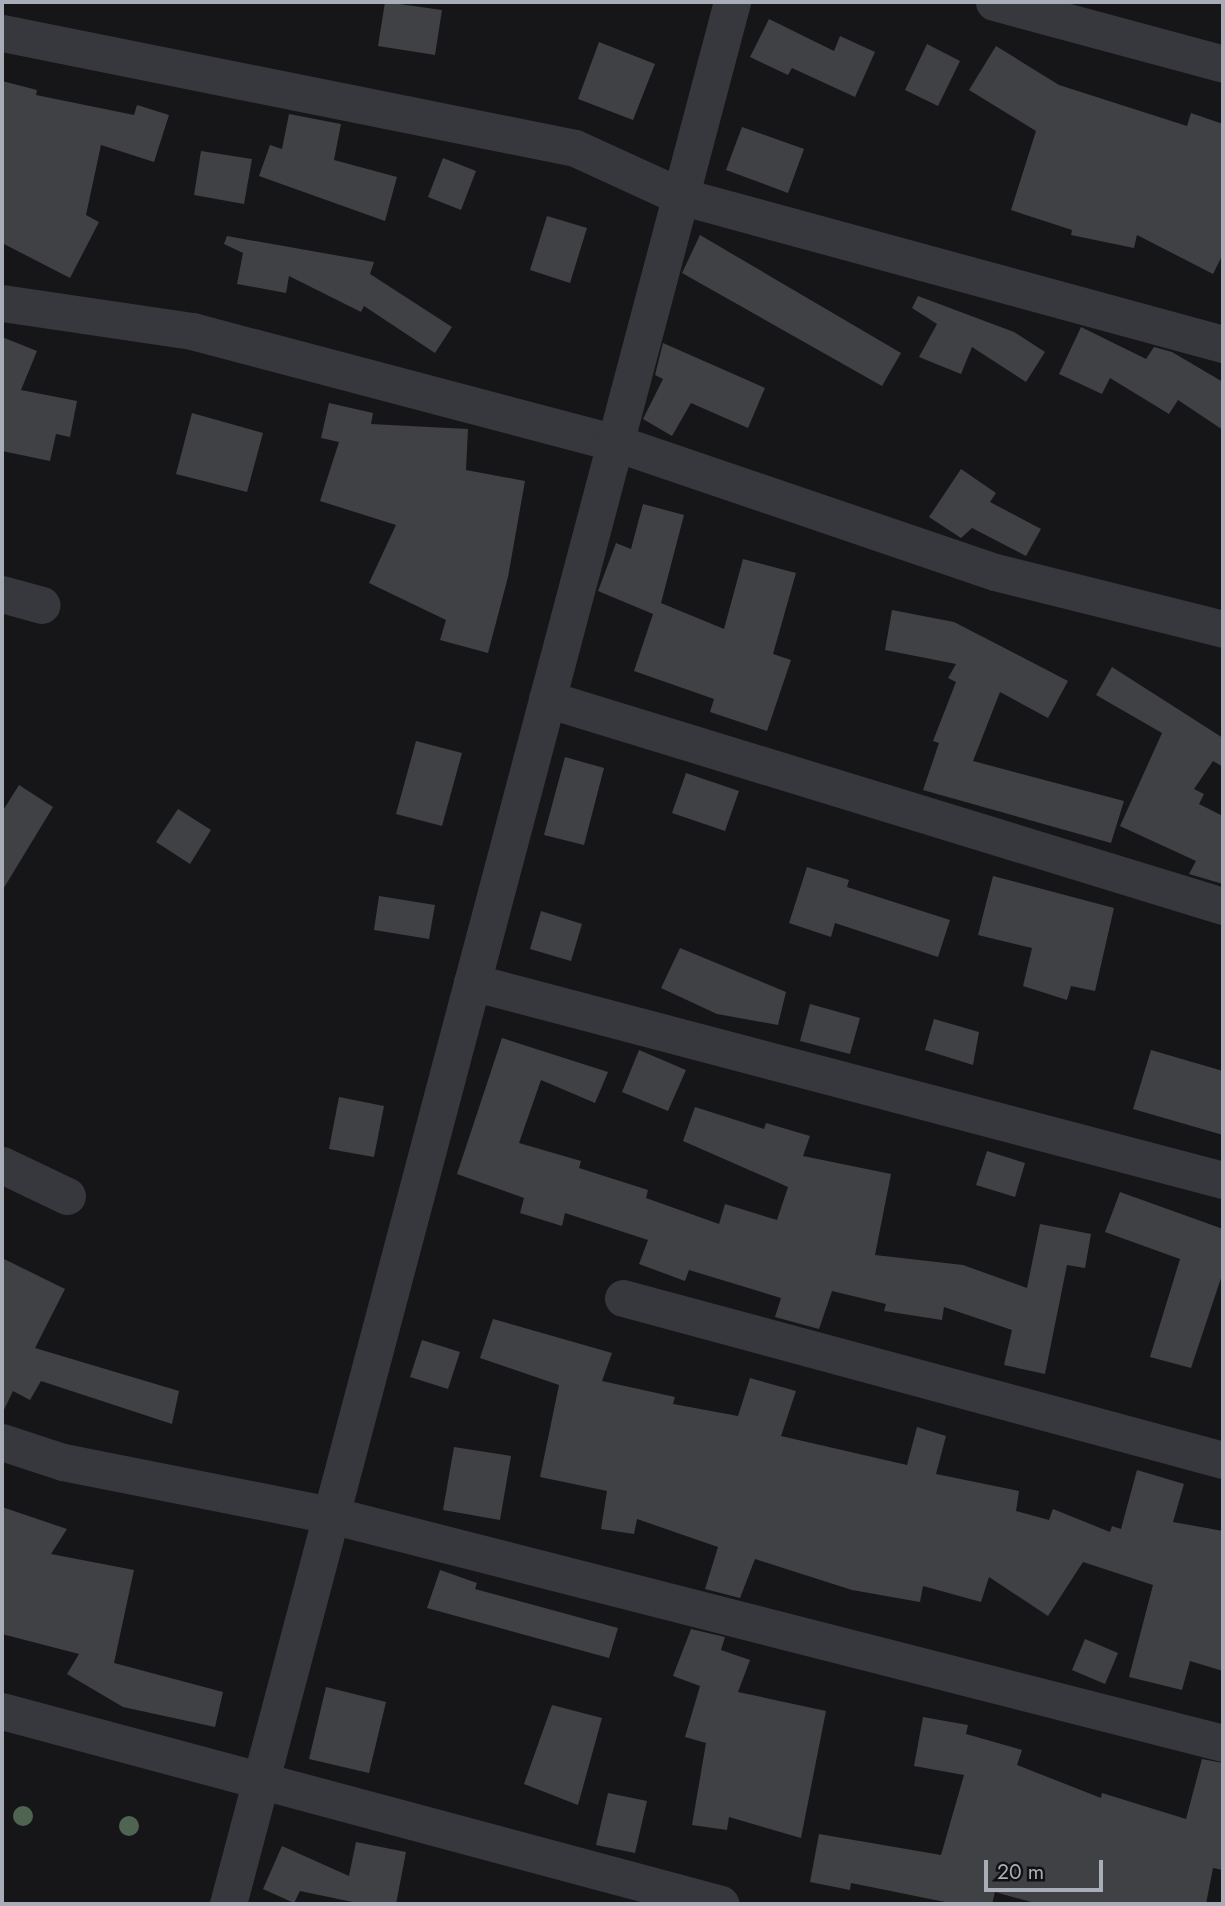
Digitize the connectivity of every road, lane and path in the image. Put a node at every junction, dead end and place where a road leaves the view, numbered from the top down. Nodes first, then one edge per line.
1 (732, 2) edge
2 (994, 2) edge
3 (2, 33) edge
4 (1223, 64) edge
5 (680, 196) junction
6 (2, 303) edge
7 (1223, 344) edge
8 (613, 442) junction
9 (2, 594) edge
10 (42, 605) dead end
11 (1223, 629) edge
12 (547, 699) junction
13 (1223, 906) edge
14 (472, 982) junction
15 (2, 1166) edge
16 (1223, 1180) edge
17 (67, 1196) dead end
18 (623, 1298) dead end
19 (2, 1442) edge
20 (1223, 1460) edge
21 (331, 1514) junction
22 (2, 1711) edge
23 (1223, 1743) edge
24 (260, 1784) junction
25 (228, 1904) edge
26 (721, 1904) edge

1 - 5 street
2 - 4 street
3 - 5 street
5 - 7 street
5 - 8 street
6 - 8 street
8 - 11 street
8 - 12 street
9 - 10 street
12 - 13 street
12 - 14 street
14 - 16 street
14 - 21 street
15 - 17 street
18 - 20 street
19 - 21 street
21 - 23 street
21 - 24 street
22 - 24 street
24 - 25 street
24 - 26 street

